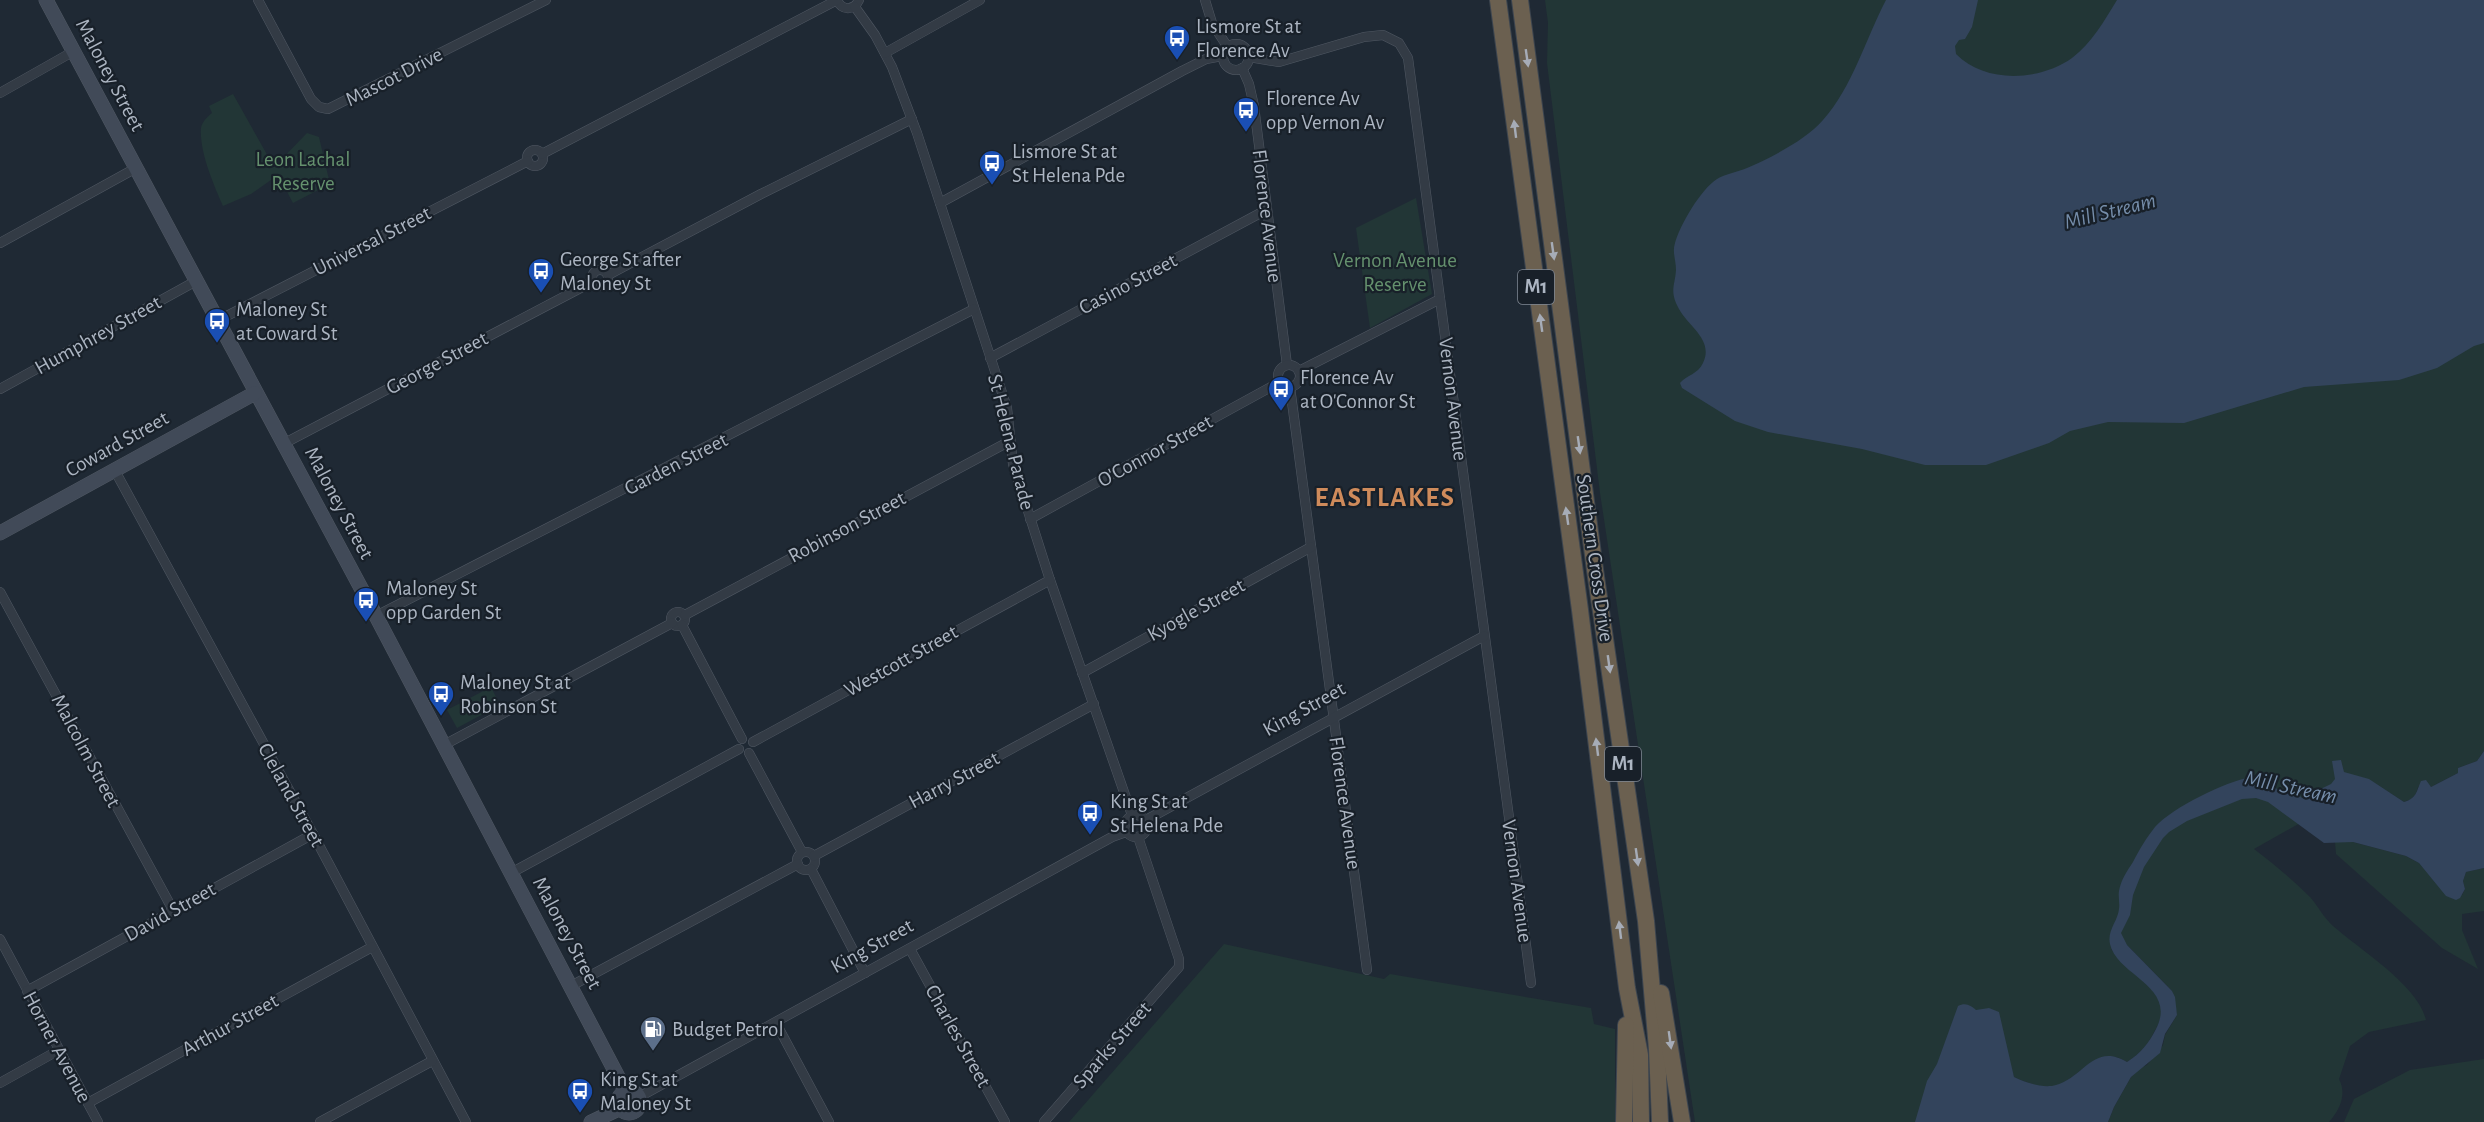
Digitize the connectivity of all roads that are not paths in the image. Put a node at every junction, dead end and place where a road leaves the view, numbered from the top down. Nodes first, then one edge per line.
1 (46, 0) edge
2 (546, 0) edge
3 (837, 0) edge
4 (980, 0) edge
5 (1204, 0) edge
6 (1498, 0) edge
7 (1520, 0) edge
8 (260, 1) edge
9 (857, 3) edge
10 (1227, 46) junction
11 (74, 51) junction
12 (885, 53) junction
13 (1222, 56) junction
14 (1249, 57) junction
15 (1242, 69) junction
16 (0, 93) edge
17 (912, 119) junction
18 (136, 168) junction
19 (940, 203) junction
20 (1266, 210) junction
21 (0, 243) edge
22 (196, 281) junction
23 (1440, 299) junction
24 (974, 309) junction
25 (217, 321) junction
26 (990, 358) junction
27 (1287, 365) junction
28 (1299, 371) junction
29 (1280, 382) junction
30 (1290, 387) junction
31 (0, 389) edge
32 (255, 393) junction
33 (1010, 441) junction
34 (283, 444) junction
35 (114, 469) junction
36 (1030, 519) junction
37 (0, 533) edge
38 (1311, 548) junction
39 (1050, 580) junction
40 (0, 592) edge
41 (376, 616) junction
42 (677, 624) junction
43 (1484, 636) junction
44 (1082, 673) junction
45 (1094, 704) junction
46 (1334, 716) junction
47 (753, 742) junction
48 (740, 744) junction
49 (444, 745) junction
50 (749, 753) junction
51 (1132, 815) junction
52 (1146, 820) junction
53 (1126, 832) junction
54 (313, 834) junction
55 (1138, 837) junction
56 (802, 852) junction
57 (814, 856) junction
58 (798, 864) junction
59 (811, 869) junction
60 (511, 873) junction
61 (172, 910) junction
62 (1646, 921) junction
63 (0, 939) edge
64 (372, 947) junction
65 (910, 950) junction
66 (1367, 970) dead end
67 (865, 974) junction
68 (1531, 983) dead end
69 (572, 986) junction
70 (1627, 988) junction
71 (27, 991) junction
72 (776, 1023) junction
73 (59, 1050) junction
74 (432, 1061) junction
75 (0, 1083) edge
76 (626, 1092) junction
77 (639, 1097) junction
78 (88, 1104) junction
79 (619, 1109) junction
80 (98, 1122) edge
81 (320, 1122) edge
82 (466, 1122) edge
83 (591, 1122) edge
84 (829, 1122) edge
85 (1005, 1122) edge
86 (1044, 1122) edge
87 (1624, 1122) edge
88 (1641, 1122) edge
89 (1660, 1122) edge
90 (1682, 1122) edge

1 - 11 main road, Maloney Street
2 - 8 street, Mascot Drive
3 - 9 street
3 - 25 street, Universal Street
4 - 12 street
5 - 10 street
70 -> 6 highway, Southern Cross Drive / M1
7 -> 62 highway, Southern Cross Drive / M1
9 - 12 street, St Helena Parade
10 - 13 street
10 - 14 street
11 - 16 street
11 - 18 main road, Maloney Street
12 - 17 street, St Helena Parade
13 - 15 street
13 - 19 street
14 - 15 street
14 - 23 street, Vernon Avenue
15 - 20 street, Florence Avenue
17 - 19 street, St Helena Parade
17 - 34 street, George Street
18 - 21 street
18 - 22 main road, Maloney Street
19 - 24 street, St Helena Parade
20 - 26 street, Casino Street
20 - 27 street, Florence Avenue
22 - 25 main road, Maloney Street
22 - 31 street, Humphrey Street
23 - 28 street
23 - 43 street, Vernon Avenue
24 - 26 street, St Helena Parade
24 - 41 street, Garden Street
25 - 32 main road, Maloney Street
26 - 33 street, St Helena Parade
27 - 28 street
27 - 29 street
28 - 30 street
29 - 30 street
29 - 36 street, O'Connor Street
30 - 38 street, Florence Avenue
32 - 34 main road, Maloney Street
32 - 35 main road, Coward Street
33 - 36 street, St Helena Parade
33 - 42 street, Robinson Street
34 - 41 main road, Maloney Street
35 - 37 main road, Coward Street
35 - 54 street, Cleland Street
36 - 39 street, St Helena Parade
38 - 44 street, Kyogle Street
38 - 46 street, Florence Avenue
39 - 44 street, St Helena Parade
39 - 47 street, Westcott Street
40 - 61 street, Malcolm Street
41 - 49 main road, Maloney Street
42 - 48 street
42 - 49 street
43 - 46 street, King Street
43 - 68 street, Vernon Avenue
44 - 45 street, St Helena Parade
45 - 51 street, St Helena Parade
45 - 57 street, Harry Street
46 - 52 street, King Street
46 - 66 street, Florence Avenue
47 - 48 street
47 - 50 street
48 - 50 street
48 - 60 street
49 - 60 main road, Maloney Street
50 - 56 street
51 - 52 street
51 - 53 street
52 - 55 street
53 - 55 street
53 - 65 street, King Street
54 - 61 street, David Street
54 - 64 street, Cleland Street
55 - 86 street, Sparks Street
56 - 57 street
56 - 58 street
57 - 59 street
58 - 59 street
58 - 69 street
59 - 67 street
60 - 69 main road, Maloney Street
61 - 71 street, David Street
62 - 89 highway, Southern Cross Drive / M1
62 -> 90 highway
63 - 71 street, Horner Avenue
64 - 74 street, Cleland Street
64 - 78 street, Arthur Street
65 - 67 street, King Street
65 - 85 street, Charles Street
67 - 72 street, King Street
69 - 76 main road, Maloney Street
70 - 87 highway
70 - 88 highway, Southern Cross Drive / M1
71 - 73 street, Horner Avenue
72 - 77 street, King Street
72 - 84 street
73 - 75 street
73 - 78 street, Horner Avenue
74 - 81 street
74 - 82 street, Cleland Street
76 - 77 main road
76 - 79 main road
77 - 79 main road
78 - 80 street, Horner Avenue
79 - 83 main road

